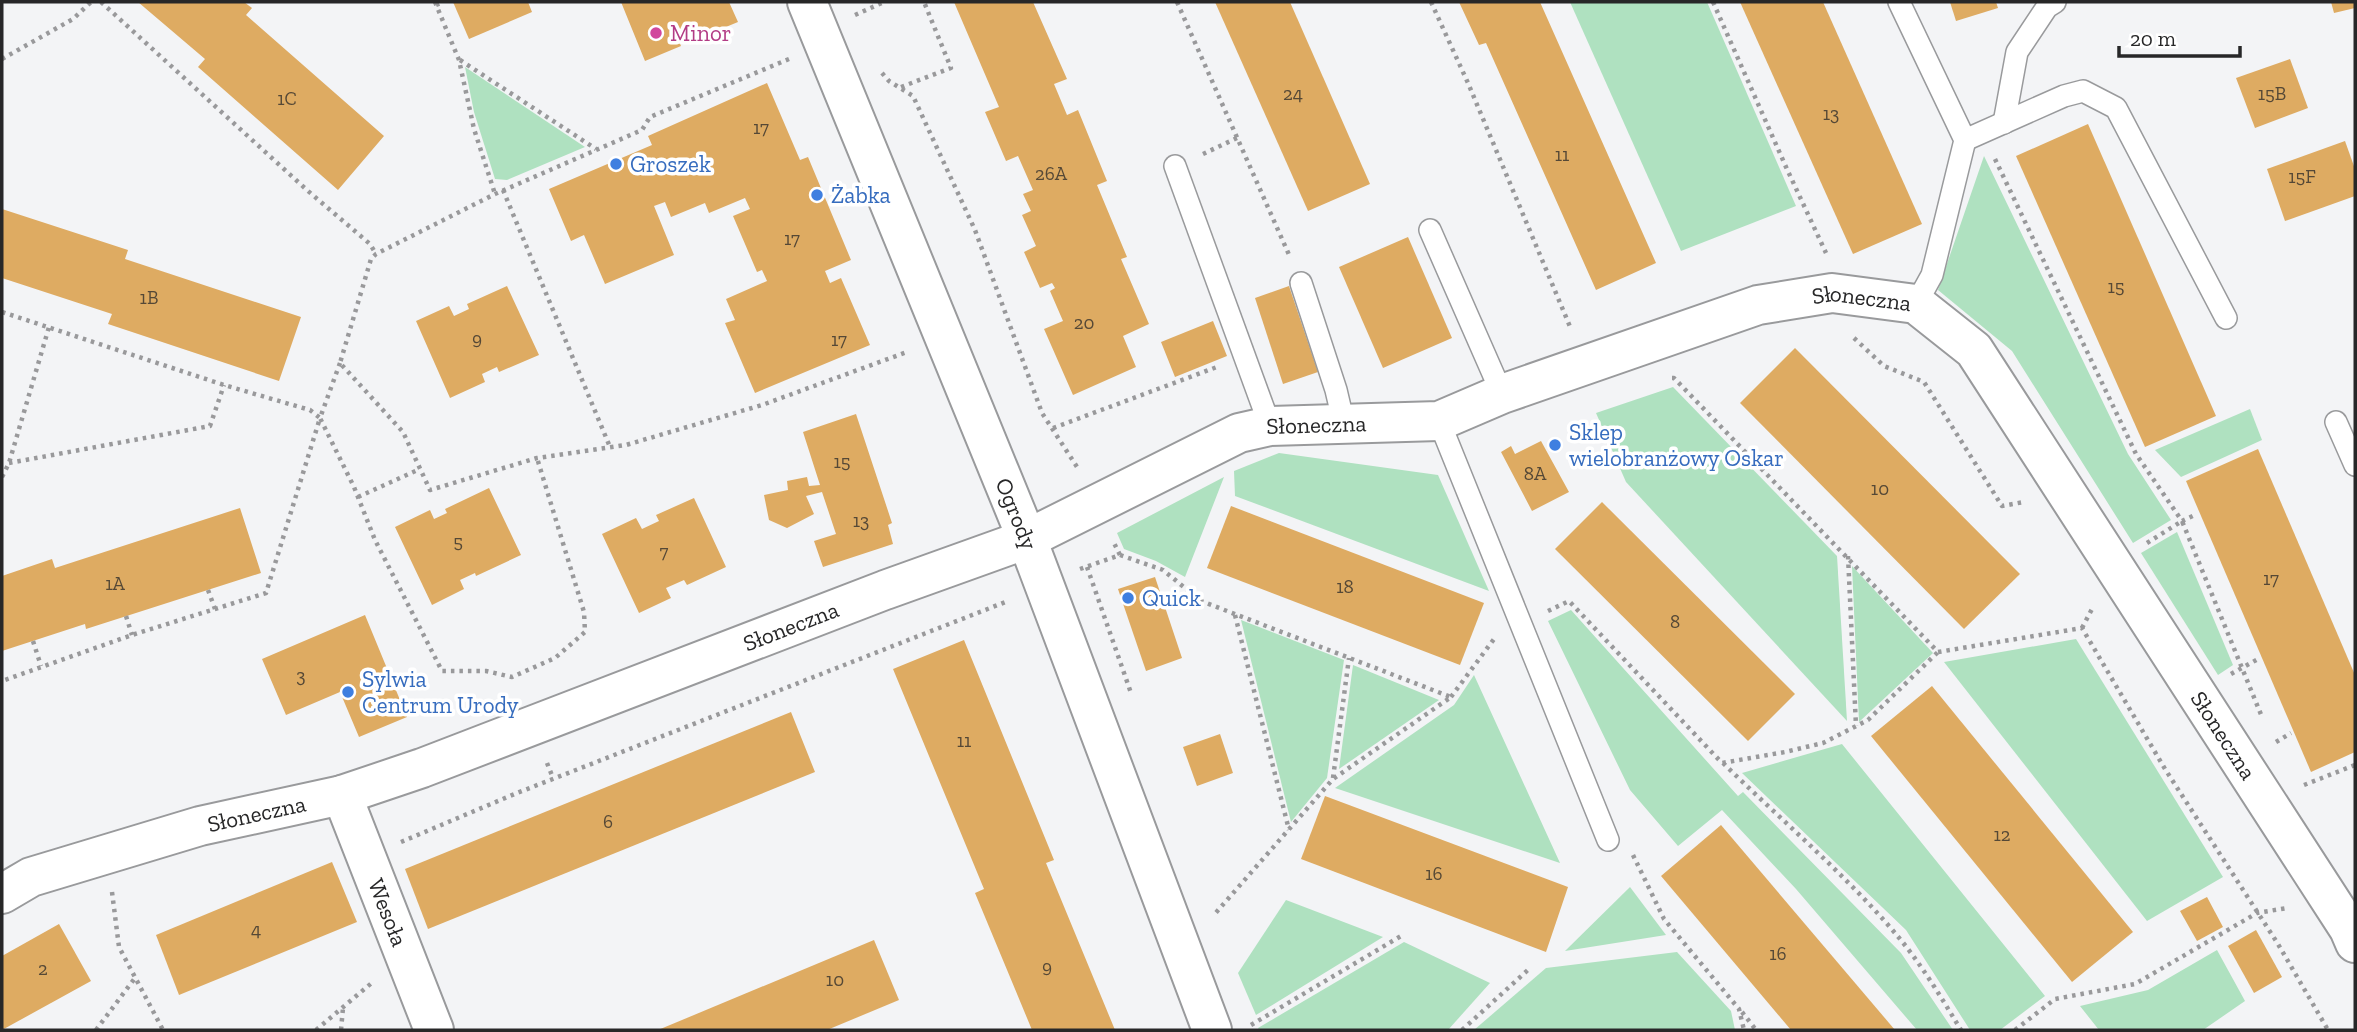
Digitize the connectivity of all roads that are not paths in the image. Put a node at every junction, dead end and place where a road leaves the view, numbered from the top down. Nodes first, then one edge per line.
1 (807, 2) edge
2 (1899, 2) edge
3 (2055, 2) edge
4 (2004, 123) junction
5 (1974, 136) junction
6 (1175, 166) dead end
7 (1430, 230) dead end
8 (1301, 283) road end
9 (1916, 304) junction
10 (2226, 318) dead end
11 (1502, 394) junction
12 (1439, 421) junction
13 (2336, 422) dead end
14 (1344, 424) junction
15 (1270, 426) junction
16 (2355, 465) edge
17 (1027, 539) junction
18 (342, 795) junction
19 (1608, 840) dead end
20 (2, 894) edge
21 (2351, 925) edge
22 (433, 1030) edge
23 (1212, 1030) edge

1 - 17 street, Ogrody
2 - 5 lane
3 - 4 lane
4 - 5 lane
4 - 10 lane
5 - 9 lane
6 - 15 lane
7 - 11 lane
8 - 14 lane
9 - 11 street, Słoneczna
9 - 21 street, Słoneczna
11 - 12 street, Słoneczna
12 - 14 street, Słoneczna
12 - 19 lane
13 - 16 lane
14 - 15 street, Słoneczna
15 - 17 street, Słoneczna
17 - 18 street, Słoneczna
17 - 23 street, Ogrody
18 - 20 street, Słoneczna
18 - 22 street, Wesoła

